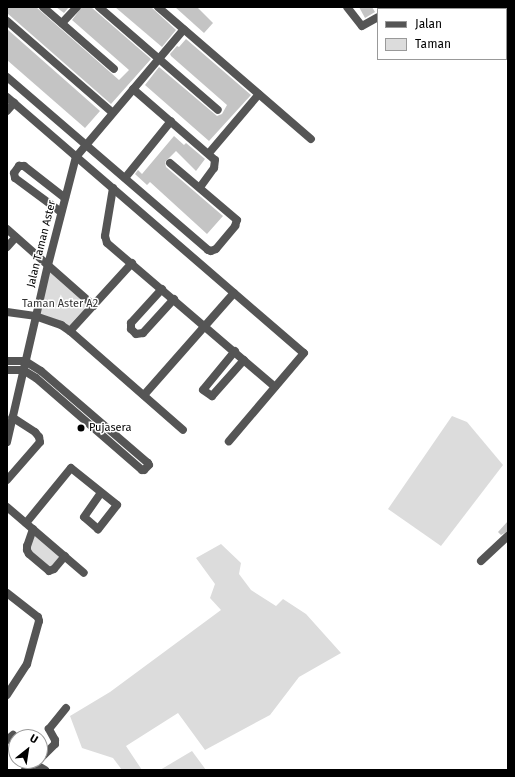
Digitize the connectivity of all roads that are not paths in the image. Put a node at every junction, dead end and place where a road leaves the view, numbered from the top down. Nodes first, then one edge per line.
1 (43, 7) edge
2 (77, 7) edge
3 (99, 7) edge
4 (158, 7) edge
5 (347, 7) edge
6 (377, 18) edge
7 (7, 21) edge
8 (62, 23) junction
9 (184, 29) junction
10 (158, 60) junction
11 (114, 69) dead end
12 (7, 77) edge
13 (133, 90) junction
14 (259, 94) junction
15 (7, 97) edge
16 (14, 103) junction
17 (218, 110) dead end
18 (7, 111) edge
19 (112, 113) junction
20 (171, 121) junction
21 (311, 139) dead end
22 (85, 145) junction
23 (209, 153) junction
24 (76, 157) junction
25 (170, 163) dead end
26 (124, 178) junction
27 (200, 187) junction
28 (113, 188) junction
29 (65, 198) junction
30 (61, 212) junction
31 (7, 229) edge
32 (16, 237) junction
33 (7, 247) edge
34 (132, 263) junction
35 (48, 265) junction
36 (162, 289) junction
37 (234, 293) junction
38 (174, 299) junction
39 (94, 306) junction
40 (7, 312) edge
41 (35, 316) junction
42 (205, 326) junction
43 (70, 331) junction
44 (235, 351) junction
45 (244, 360) junction
46 (7, 361) edge
47 (25, 361) junction
48 (7, 370) edge
49 (23, 370) junction
50 (275, 387) junction
51 (144, 395) junction
52 (12, 417) junction
53 (182, 430) dead end
54 (229, 441) dead end
55 (7, 442) edge
56 (7, 480) edge
57 (101, 493) dead end
58 (7, 507) edge
59 (26, 523) junction
60 (33, 529) junction
61 (508, 536) edge
62 (65, 556) junction
63 (481, 560) dead end
64 (84, 573) dead end
65 (7, 593) edge
66 (7, 695) edge
67 (66, 708) dead end
68 (48, 751) edge

1 - 8 street
2 - 8 street
3 - 10 street
4 - 9 street
5 - 6 street
7 - 19 street
8 - 11 street
9 - 10 street
9 - 14 street
10 - 13 street
10 - 17 street
12 - 22 street
13 - 19 street
13 - 20 street
14 - 21 street
14 - 23 street
15 - 16 street
16 - 18 street
16 - 24 street
19 - 22 street
20 - 23 street
20 - 26 street
22 - 24 street
22 - 26 street
23 - 27 street
24 - 28 street
24 - 29 street, Jalan Taman Aster
25 - 27 street
26 - 27 street
28 - 34 street
28 - 37 street
29 - 30 street, Jalan Taman Aster
29 - 30 street
30 - 35 street, Jalan Taman Aster
31 - 32 street
32 - 33 street
32 - 35 street
34 - 36 street
34 - 39 street
35 - 39 street
35 - 41 street, Jalan Taman Aster
36 - 38 street
36 - 38 street
37 - 42 street
37 - 50 street
38 - 42 street
39 - 43 street
40 - 41 street
41 - 43 street
41 - 47 street, Jalan Taman Aster
42 - 44 street
42 - 51 street
43 - 51 street
44 - 45 street
44 - 45 street
45 - 50 street
46 - 47 street
47 - 49 street, Jalan Taman Aster
47 - 49 street
48 - 49 street
49 - 52 street, Jalan Taman Aster
50 - 54 street
51 - 53 street
52 - 55 street, Jalan Taman Aster
52 - 56 street
57 - 59 street
58 - 59 street
59 - 60 street
60 - 62 street
60 - 62 street
61 - 63 street
62 - 64 street
65 - 66 street
67 - 68 street

